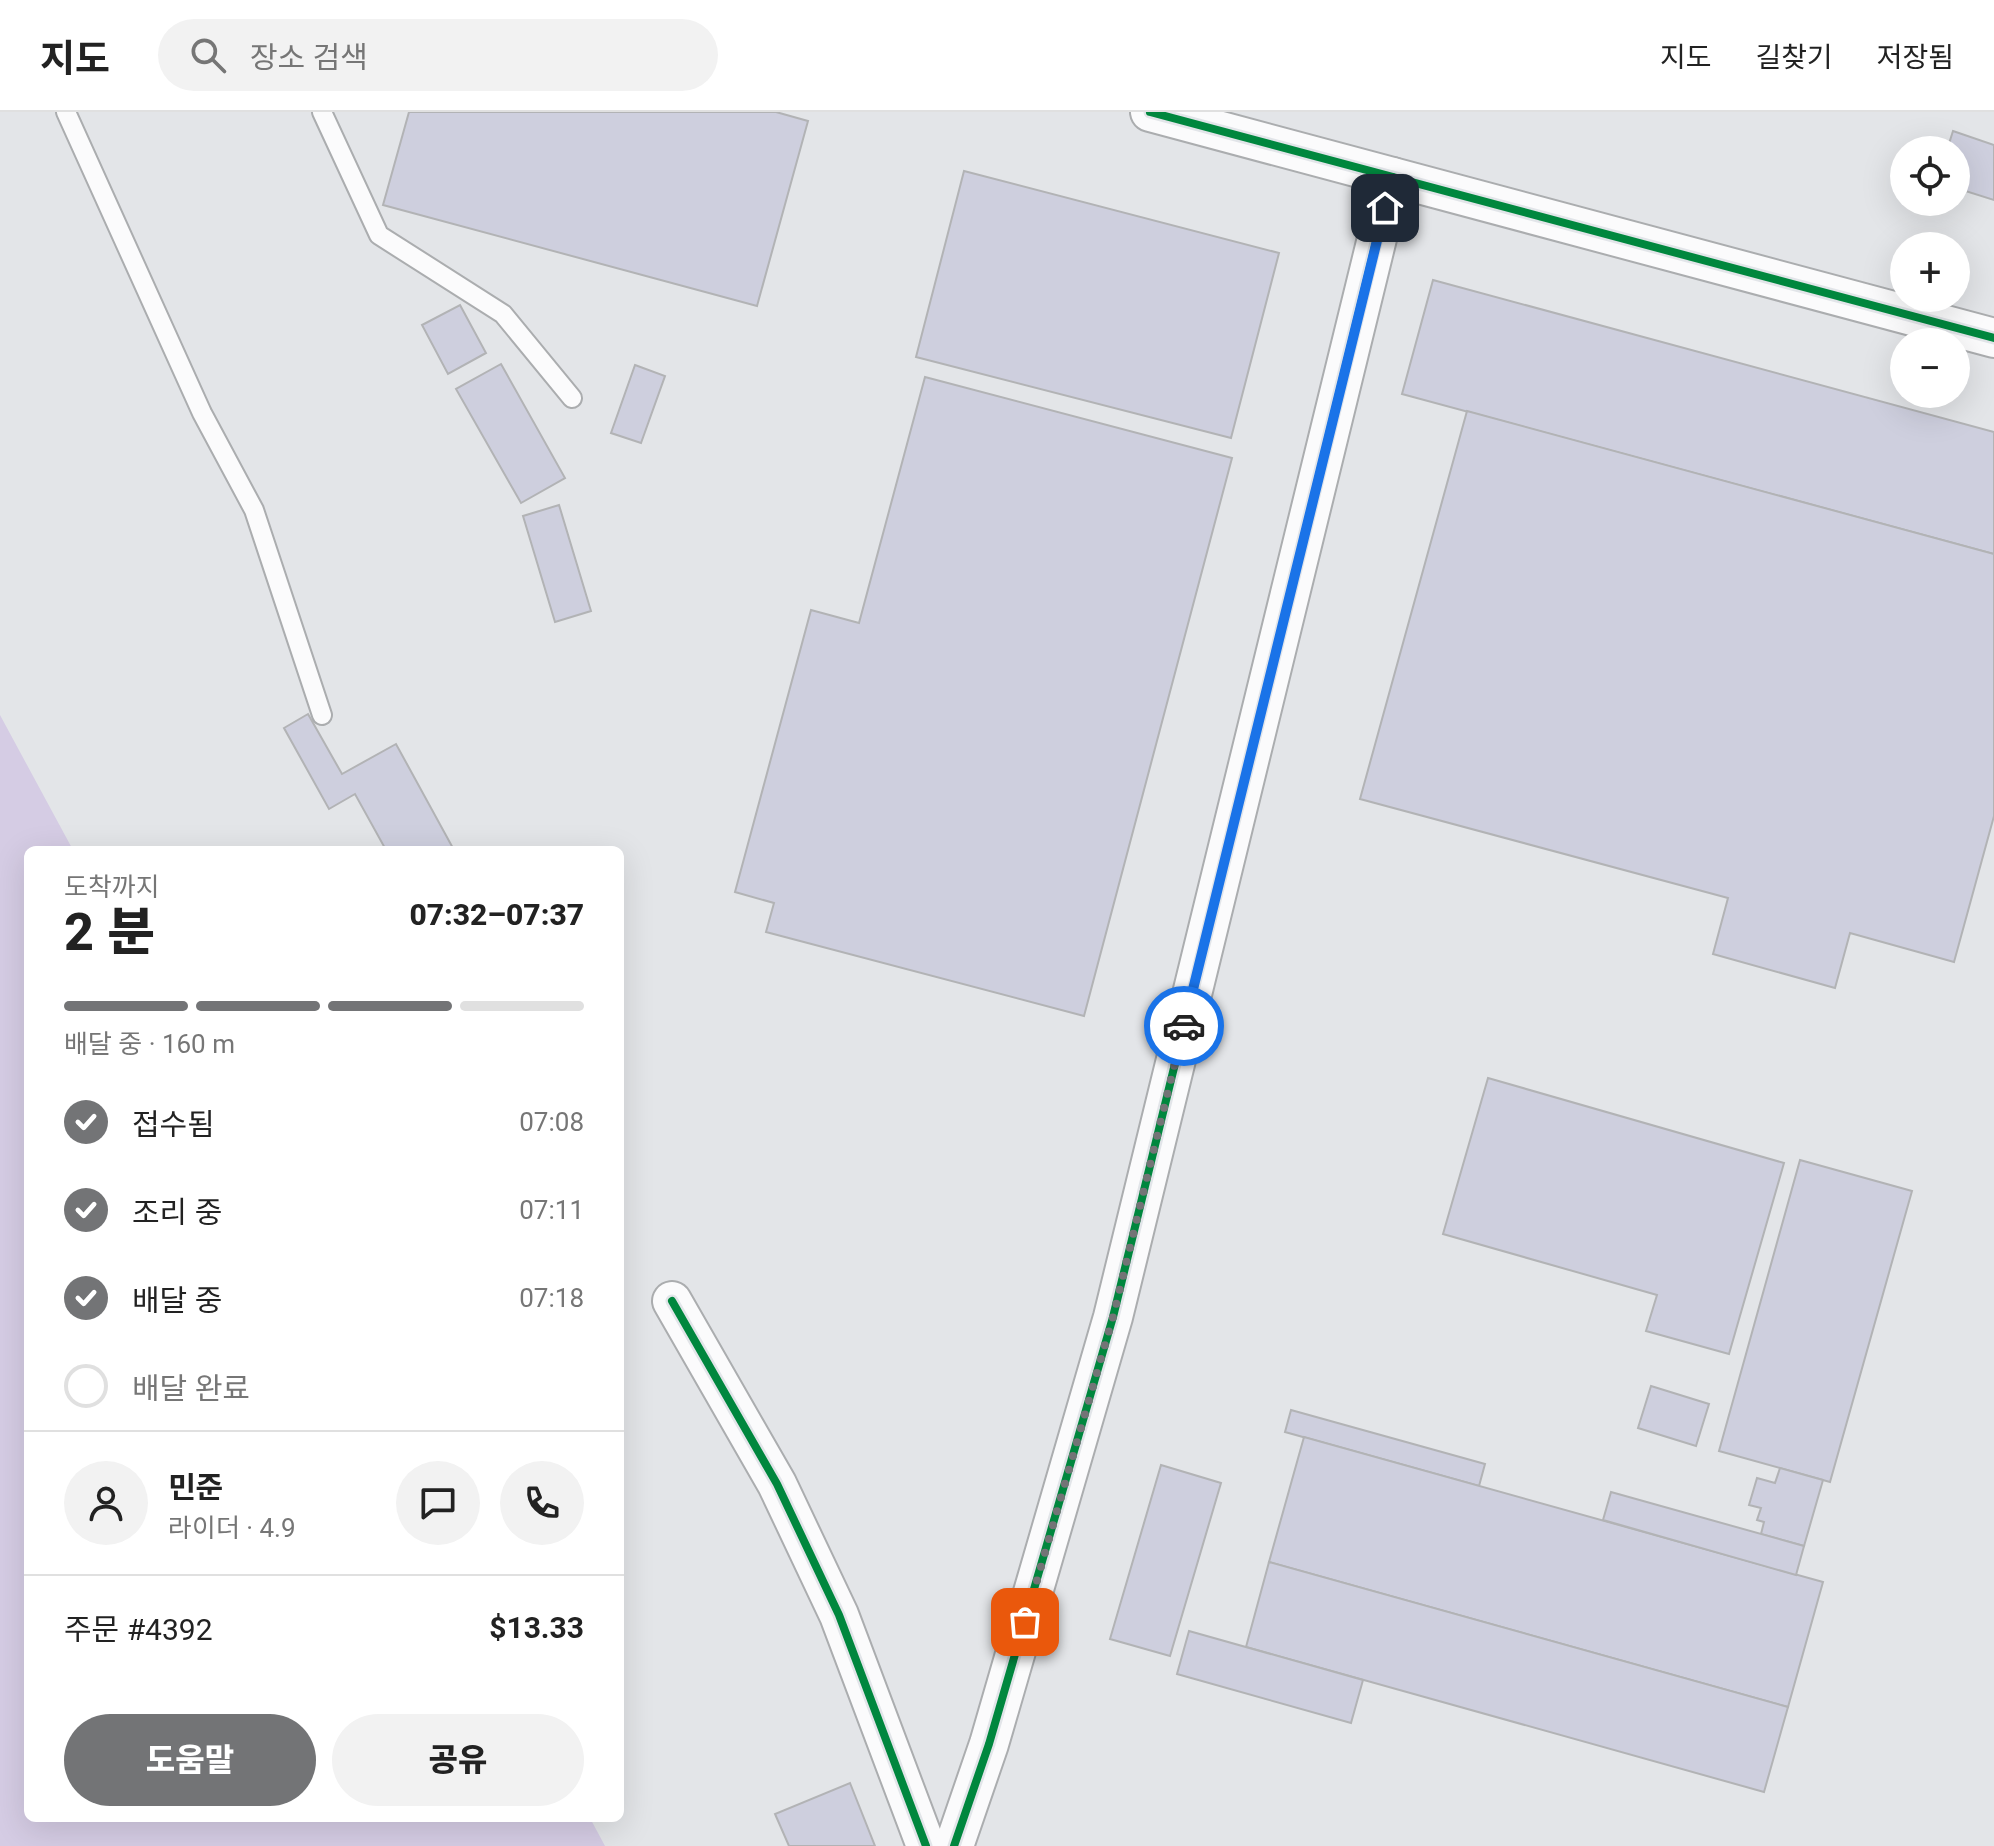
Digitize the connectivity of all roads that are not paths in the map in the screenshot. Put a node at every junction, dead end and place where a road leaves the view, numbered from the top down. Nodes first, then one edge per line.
1 (66, 112) edge
2 (322, 112) edge
3 (1150, 112) edge
4 (1392, 177) junction
5 (1994, 338) edge
6 (572, 398) dead end
7 (322, 715) dead end
8 (672, 1301) dead end
9 (926, 1846) edge
10 (954, 1846) edge

1 - 7 lane
2 - 6 lane
3 - 4 street
4 - 5 street
4 - 10 street
8 - 9 street

